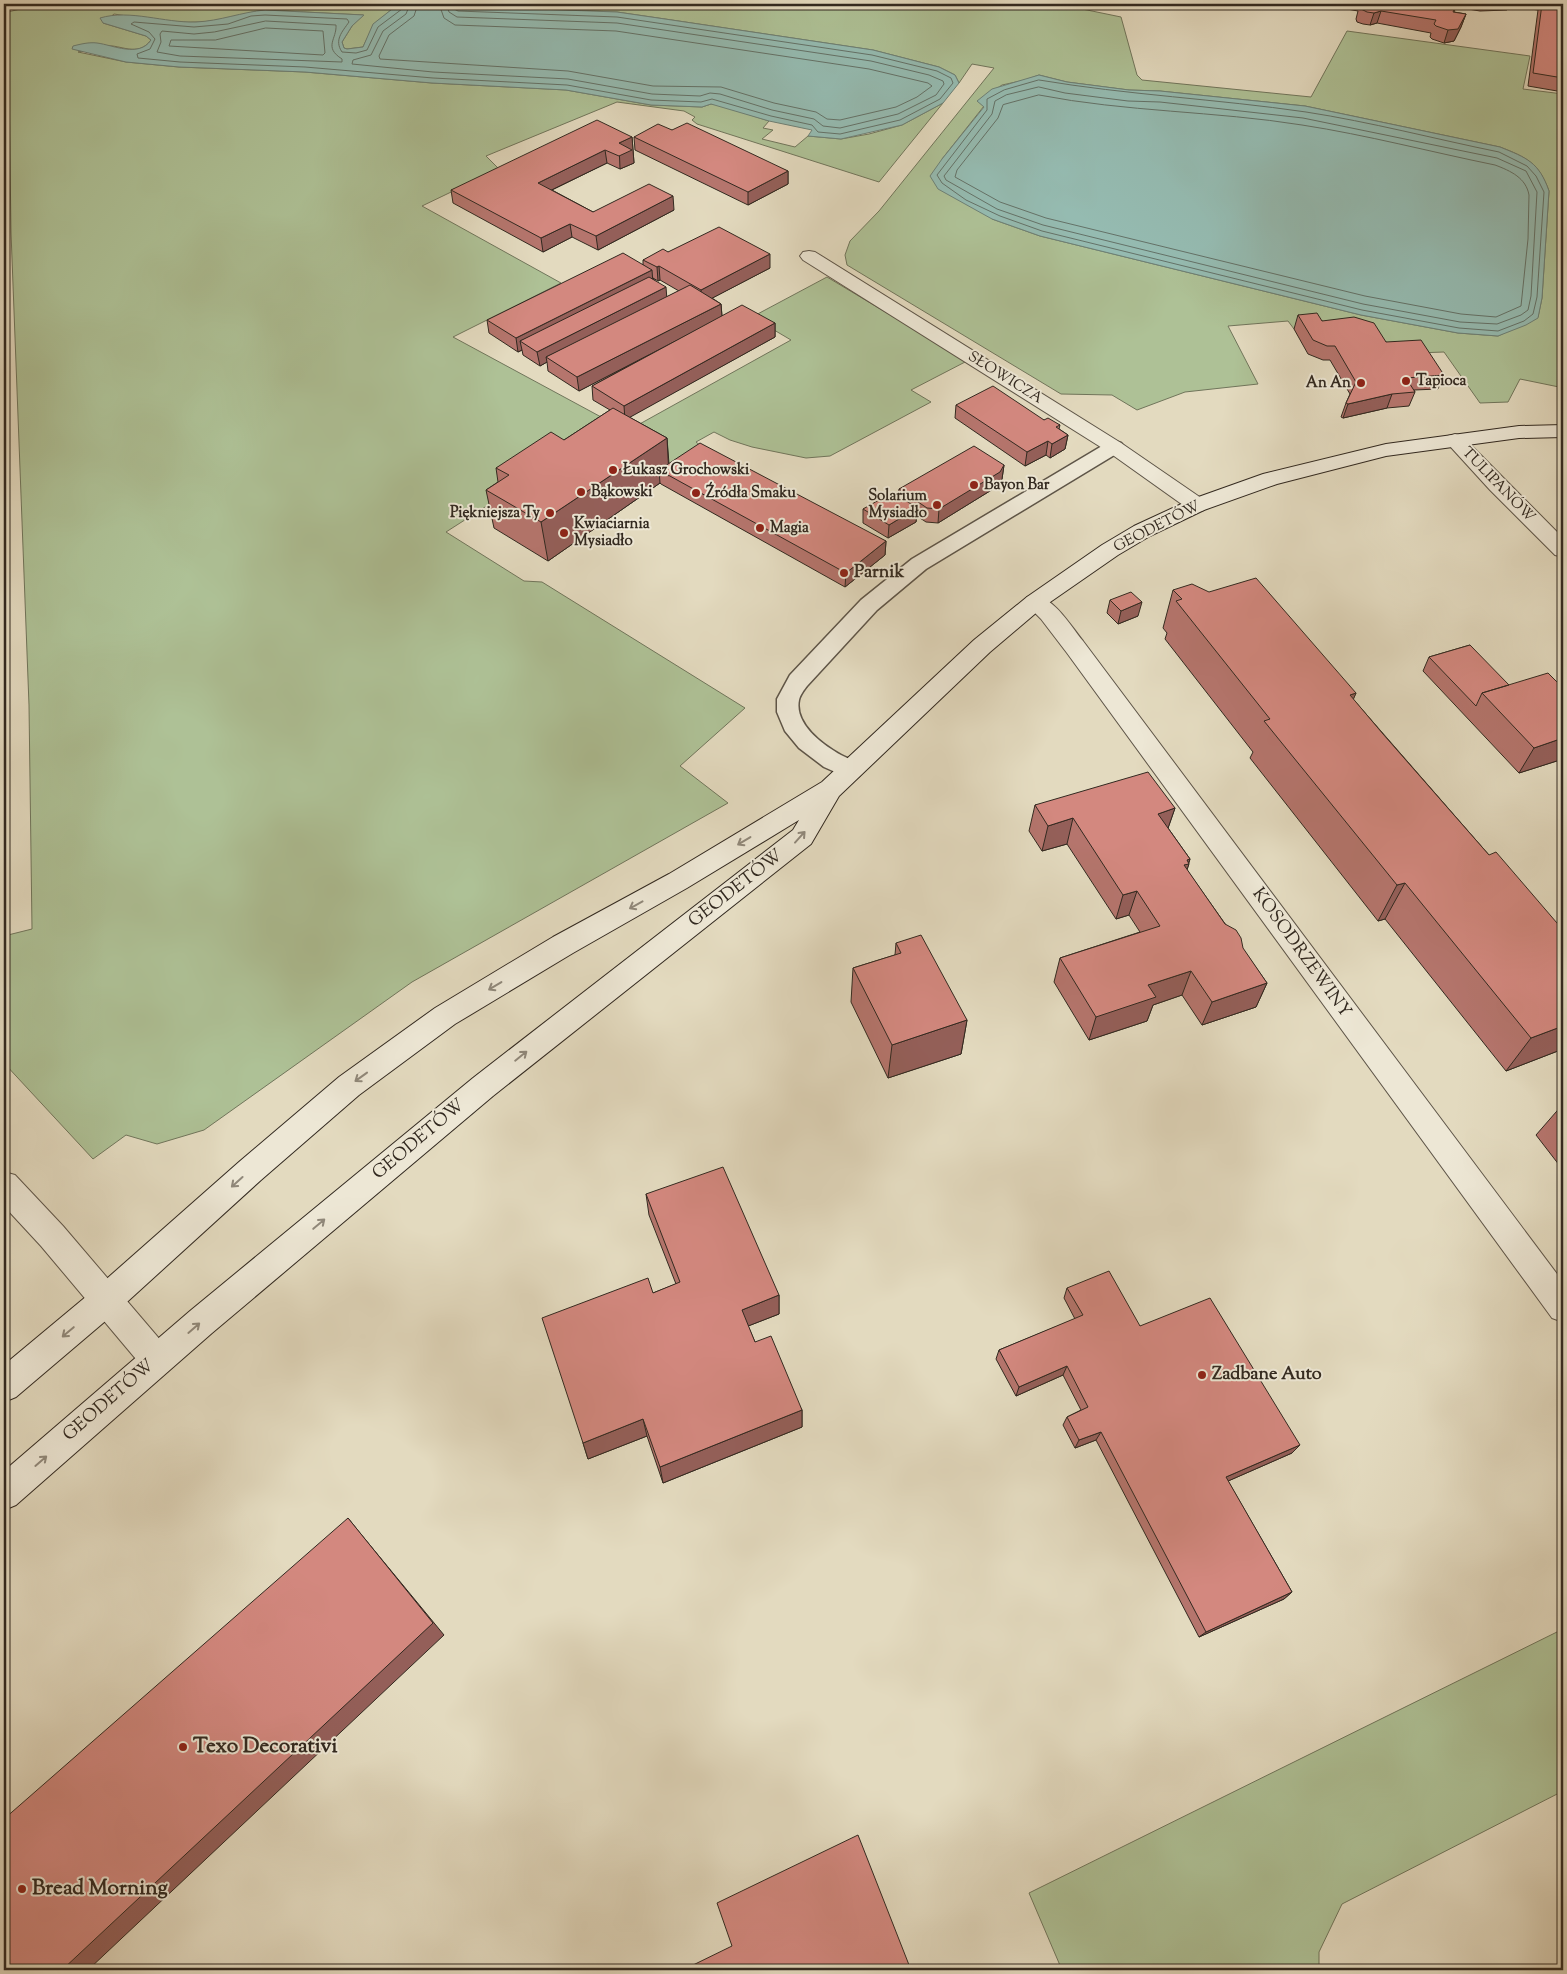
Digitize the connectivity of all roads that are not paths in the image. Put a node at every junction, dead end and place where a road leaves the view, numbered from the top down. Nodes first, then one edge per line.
1 (809, 256) dead end
2 (1563, 431) edge
3 (1455, 440) junction
4 (1114, 447) junction
5 (1197, 505) junction
6 (1563, 550) edge
7 (1034, 602) junction
8 (850, 770) junction
9 (830, 789) junction
10 (4, 1185) edge
11 (105, 1301) junction
12 (1563, 1307) edge
13 (157, 1360) junction
14 (4, 1386) edge
15 (4, 1493) edge

1 - 4 street, SŁOWICZA
2 - 3 street, GEODETÓW
3 - 5 street, GEODETÓW
3 - 6 street, TULIPANÓW
4 - 5 street, SŁOWICZA
4 - 8 lane
5 - 7 street, GEODETÓW
7 - 8 street, GEODETÓW
7 - 12 street, KOSODRZEWINY
8 - 9 street, GEODETÓW
9 -> 11 street, GEODETÓW
13 -> 9 street, GEODETÓW
10 - 11 street
11 - 13 street
11 -> 14 street, GEODETÓW
15 -> 13 street, GEODETÓW

